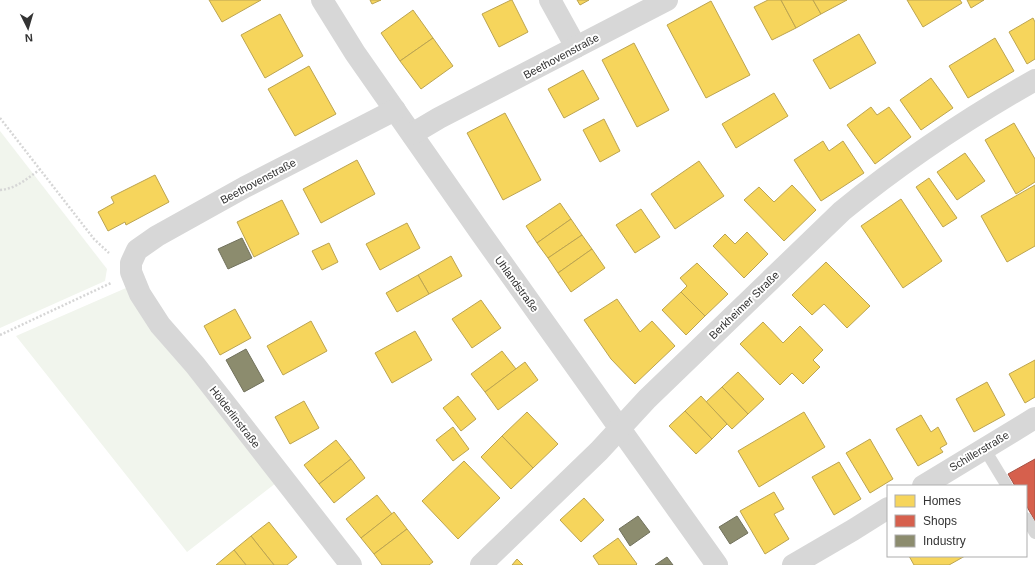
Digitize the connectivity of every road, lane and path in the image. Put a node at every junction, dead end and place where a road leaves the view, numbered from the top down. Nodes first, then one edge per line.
1 (322, 0) edge
2 (550, 0) edge
3 (667, 0) edge
4 (576, 47) junction
5 (1035, 80) edge
6 (395, 110) junction
7 (0, 118) edge
8 (412, 134) junction
9 (39, 170) junction
10 (0, 190) edge
11 (131, 269) junction
12 (0, 335) edge
13 (1035, 418) edge
14 (620, 428) junction
15 (984, 448) junction
16 (925, 485) edge
17 (1006, 485) edge
18 (887, 509) edge
19 (1027, 520) edge
20 (1035, 533) edge
21 (351, 565) edge
22 (481, 565) edge
23 (718, 565) edge
24 (793, 565) edge

1 - 6 street, Uhlandstraße
2 - 4 street
3 - 4 street, Beethovenstraße
4 - 8 street, Beethovenstraße
5 - 14 street, Berkheimer Straße
6 - 8 street, Uhlandstraße
6 - 11 street, Beethovenstraße
7 - 9 path
8 - 14 street, Uhlandstraße
9 - 10 path
9 - 11 path
11 - 12 path
11 - 21 street, Hölderlinstraße
13 - 15 street, Schillerstraße
14 - 22 street, Berkheimer Straße
14 - 23 street, Uhlandstraße
15 - 16 street, Schillerstraße
15 - 17 lane
18 - 24 street
19 - 20 lane

